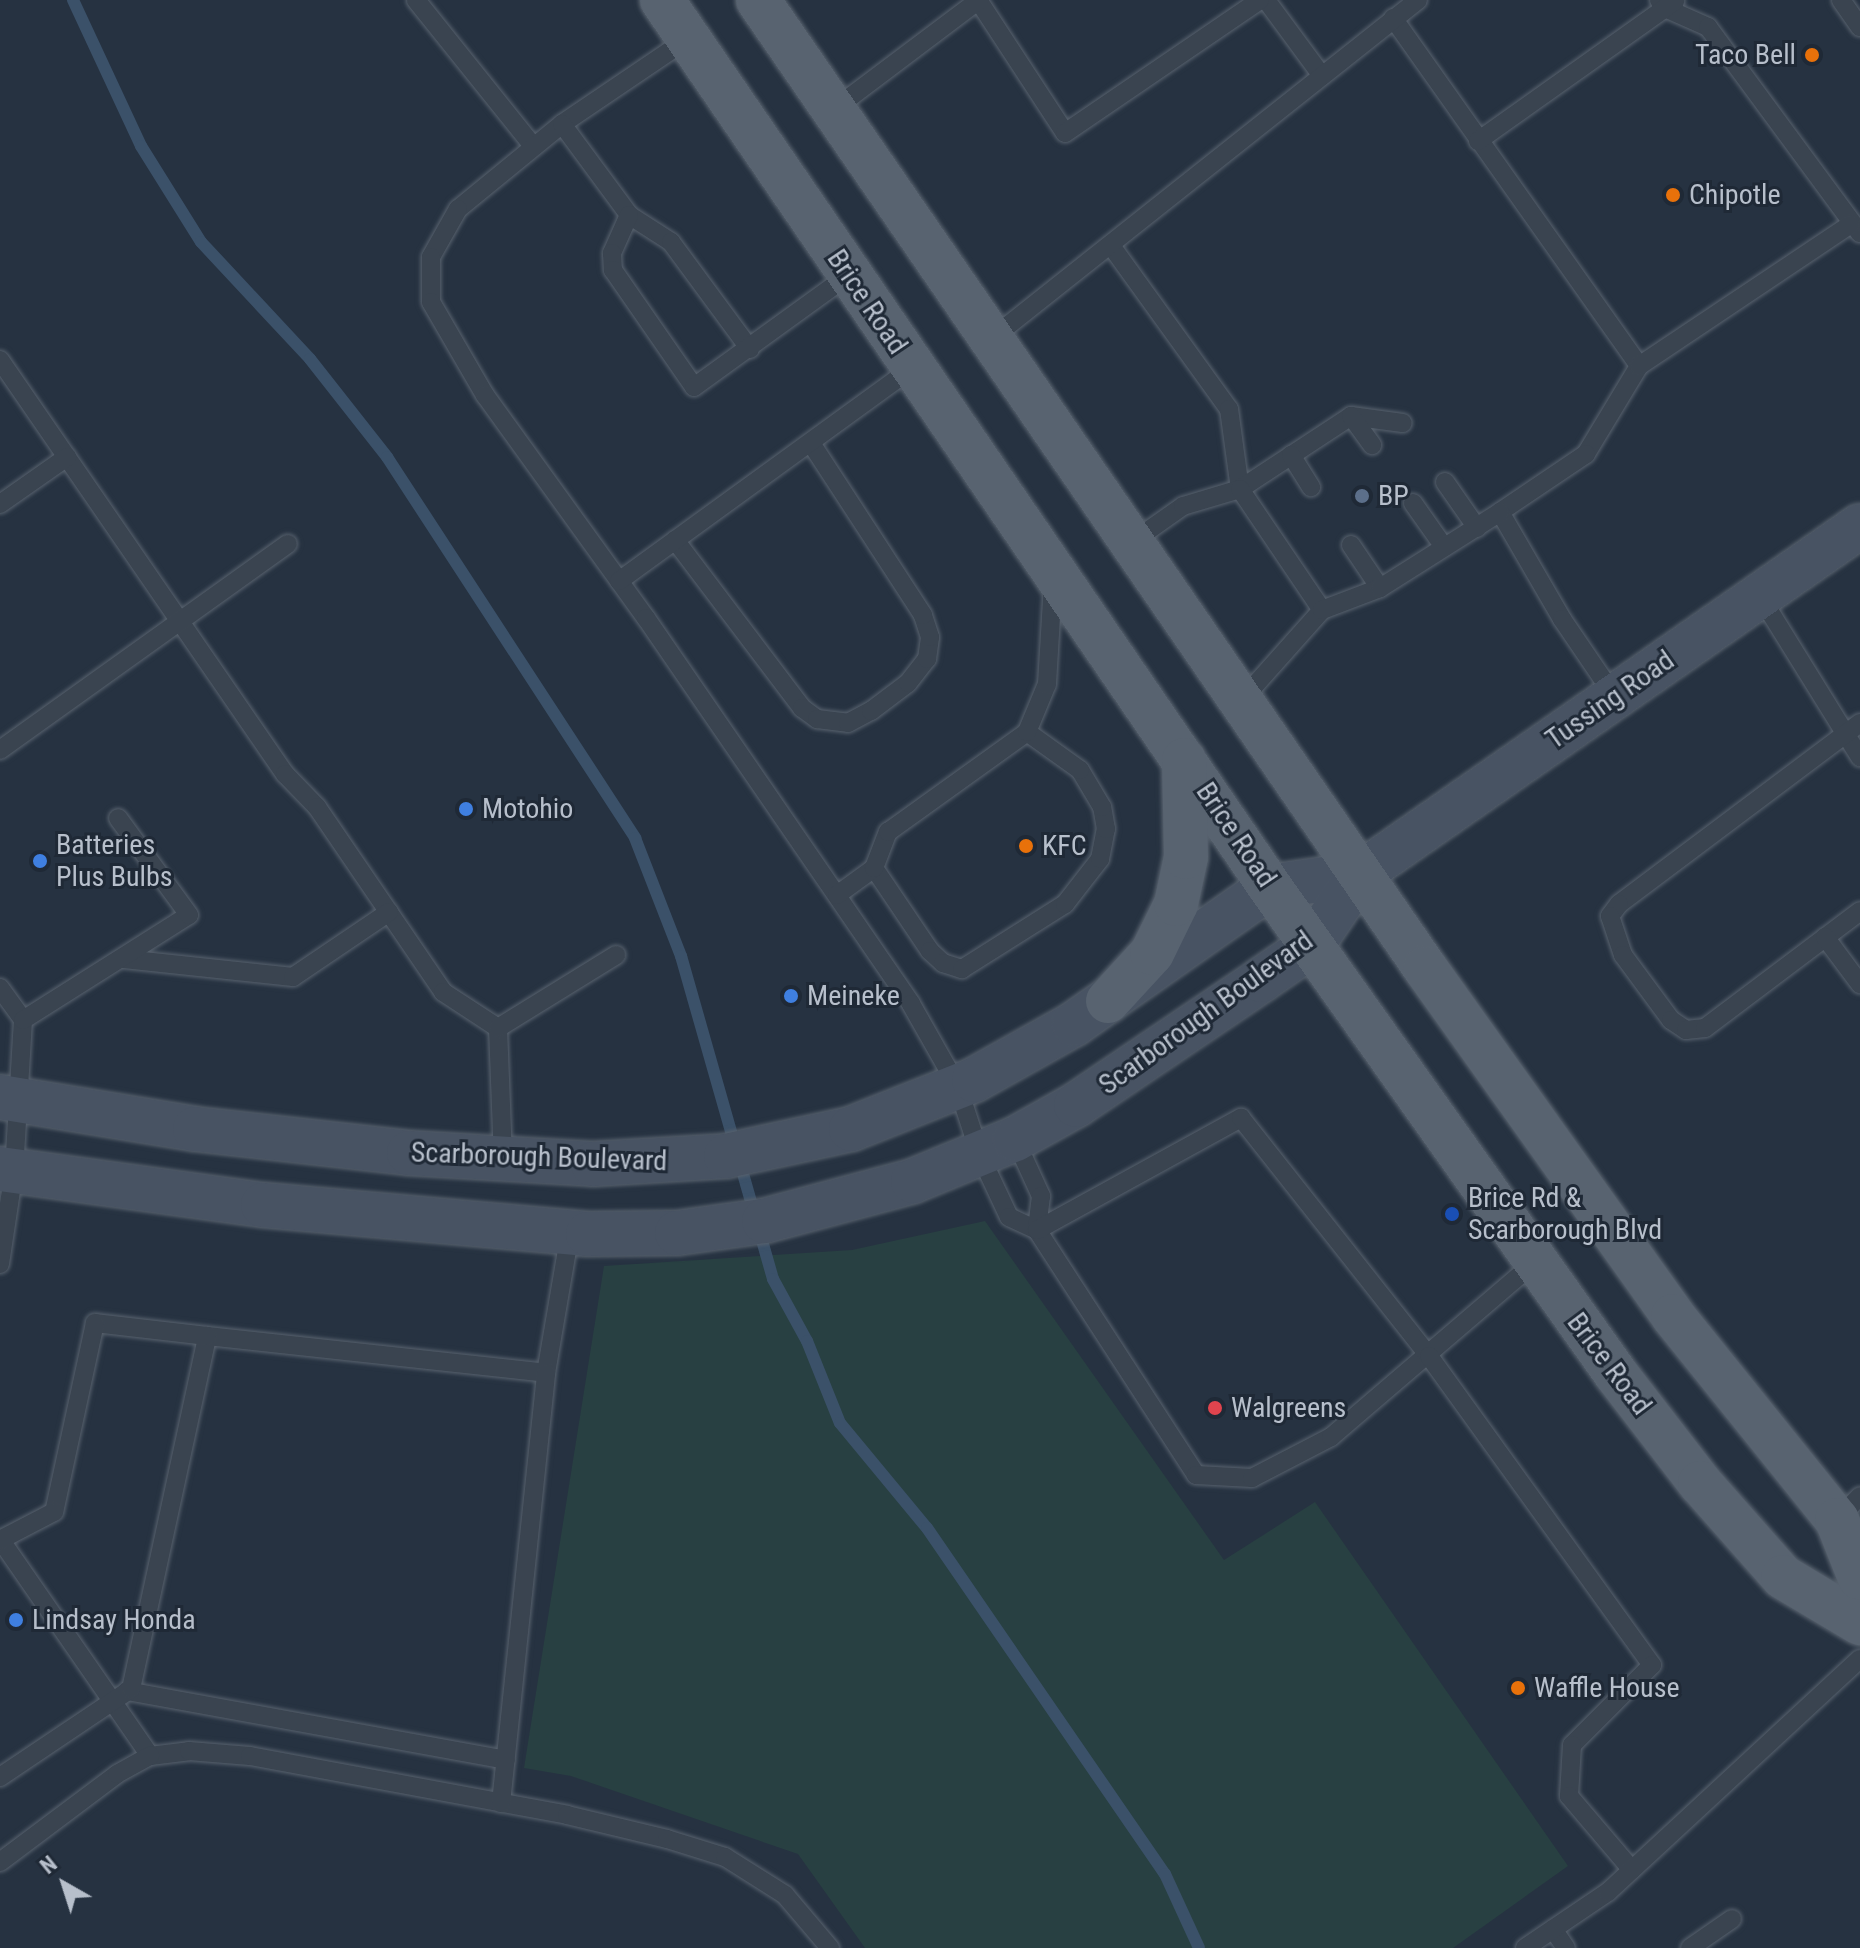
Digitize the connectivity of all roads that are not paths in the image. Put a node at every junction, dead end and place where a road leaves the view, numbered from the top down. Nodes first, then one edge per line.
1 (416, 0) edge
2 (662, 0) edge
3 (758, 0) edge
4 (1263, 0) edge
5 (1418, 0) edge
6 (1841, 0) edge
7 (979, 1) edge
8 (1667, 3) edge
9 (1393, 18) junction
10 (1860, 27) edge
11 (689, 38) junction
12 (1322, 76) junction
13 (833, 110) junction
14 (562, 124) junction
15 (1478, 141) junction
16 (533, 146) junction
17 (629, 215) junction
18 (1855, 228) edge
19 (1112, 247) junction
20 (849, 275) junction
21 (991, 339) junction
22 (750, 349) junction
23 (0, 360) edge
24 (1639, 366) junction
25 (912, 368) junction
26 (1351, 416) junction
27 (1403, 423) dead end
28 (811, 443) junction
29 (1372, 445) dead end
30 (1291, 455) junction
31 (67, 457) junction
32 (1445, 482) dead end
33 (1311, 487) dead end
34 (1240, 489) junction
35 (1413, 503) dead end
36 (0, 504) edge
37 (1500, 512) junction
38 (1860, 526) edge
39 (1477, 528) junction
40 (675, 540) junction
41 (1132, 542) junction
42 (288, 544) dead end
43 (1351, 545) dead end
44 (1444, 547) junction
45 (1054, 572) junction
46 (619, 581) junction
47 (1380, 588) junction
48 (1760, 596) junction
49 (1322, 610) junction
50 (180, 618) junction
51 (1615, 697) junction
52 (1241, 701) junction
53 (1853, 728) edge
54 (1027, 732) junction
55 (0, 750) edge
56 (1184, 757) junction
57 (1860, 757) edge
58 (118, 818) dead end
59 (874, 868) junction
60 (1360, 874) junction
61 (1270, 887) junction
62 (837, 895) junction
63 (1860, 911) edge
64 (389, 912) junction
65 (1825, 937) junction
66 (1312, 945) junction
67 (616, 955) dead end
68 (124, 959) junction
69 (1860, 984) edge
70 (0, 988) edge
71 (1108, 1001) junction
72 (23, 1020) junction
73 (498, 1028) junction
74 (958, 1087) junction
75 (10, 1099) edge
76 (997, 1147) junction
77 (503, 1160) junction
78 (7, 1170) edge
79 (1037, 1230) junction
80 (570, 1233) junction
81 (1534, 1263) junction
82 (0, 1264) edge
83 (207, 1336) junction
84 (1429, 1356) junction
85 (546, 1373) junction
86 (1848, 1508) edge
87 (0, 1539) edge
88 (1860, 1578) edge
89 (1860, 1623) edge
90 (1860, 1659) edge
91 (127, 1691) junction
92 (109, 1701) junction
93 (150, 1756) junction
94 (506, 1760) junction
95 (0, 1777) edge
96 (501, 1803) junction
97 (0, 1862) edge
98 (1632, 1870) junction
99 (1732, 1919) dead end
100 (1553, 1929) junction
101 (830, 1948) edge
102 (1525, 1948) edge
103 (1566, 1948) edge
104 (1690, 1948) edge

1 - 16 lane
2 - 11 main road, Brice Road
3 - 13 main road
4 - 7 lane
4 - 12 lane
5 - 9 lane
6 - 10 lane
7 - 13 lane
8 - 15 lane
8 - 18 lane
9 - 12 lane
9 - 15 lane
11 - 14 lane
11 - 20 main road, Brice Road
12 - 19 lane
13 - 21 main road
14 - 16 lane
14 - 17 lane
15 - 24 lane
16 - 46 lane
17 - 22 lane
17 - 22 lane
18 - 24 lane
19 - 21 lane
19 - 34 lane
20 - 22 lane
20 - 25 main road, Brice Road
21 - 41 main road
23 - 31 lane
24 - 37 lane
25 - 28 lane
25 - 45 main road, Brice Road
26 - 27 lane
26 - 29 lane
26 - 30 lane
28 - 40 lane
28 - 40 lane
30 - 33 lane
30 - 34 lane
31 - 36 lane
31 - 50 lane
32 - 39 lane
34 - 41 lane
34 - 49 lane
35 - 44 lane
37 - 39 lane
37 - 51 lane
38 - 48 street, Tussing Road
39 - 44 lane
40 - 46 lane
41 - 52 main road
42 - 50 lane
43 - 47 lane
44 - 47 lane
45 - 54 lane
45 - 56 main road, Brice Road
46 - 62 lane
47 - 49 lane
48 - 51 street, Tussing Road
48 - 53 lane
49 - 52 lane
50 - 55 lane
50 - 64 lane
51 - 60 street, Tussing Road
52 - 60 main road
53 - 57 lane
53 - 65 lane
54 - 59 lane
54 - 59 lane
56 - 61 main road, Brice Road
56 - 71 main road
58 - 68 lane
59 - 62 lane
60 - 61 street, Scarborough Boulevard
60 - 66 street, Scarborough Boulevard
60 - 86 main road
61 - 66 main road, Brice Road
61 - 71 street, Scarborough Boulevard
62 - 74 lane
63 - 65 lane
64 - 68 lane
64 - 73 lane
65 - 69 lane
66 - 76 street, Scarborough Boulevard
66 - 81 main road, Brice Road
67 - 73 lane
68 - 72 lane
70 - 72 lane
71 - 74 street, Scarborough Boulevard
72 - 75 lane
73 - 77 lane
74 - 76 lane
74 - 77 street, Scarborough Boulevard
75 - 77 street, Scarborough Boulevard
75 - 78 lane
76 - 79 lane
76 - 79 lane
76 - 80 street, Scarborough Boulevard
78 - 80 street, Scarborough Boulevard
78 - 82 lane
79 - 84 lane
79 - 84 lane
80 - 85 lane
81 - 84 lane
81 - 89 main road, Brice Road
83 - 85 lane
83 - 87 lane
83 - 91 lane
84 - 98 lane
85 - 94 lane
86 - 88 main road
87 - 92 lane
90 - 98 lane
91 - 92 lane
91 - 94 lane
92 - 93 lane
92 - 95 lane
93 - 96 lane
93 - 97 lane
94 - 96 lane
96 - 101 lane
98 - 100 lane
99 - 104 lane
100 - 102 lane
100 - 103 lane

